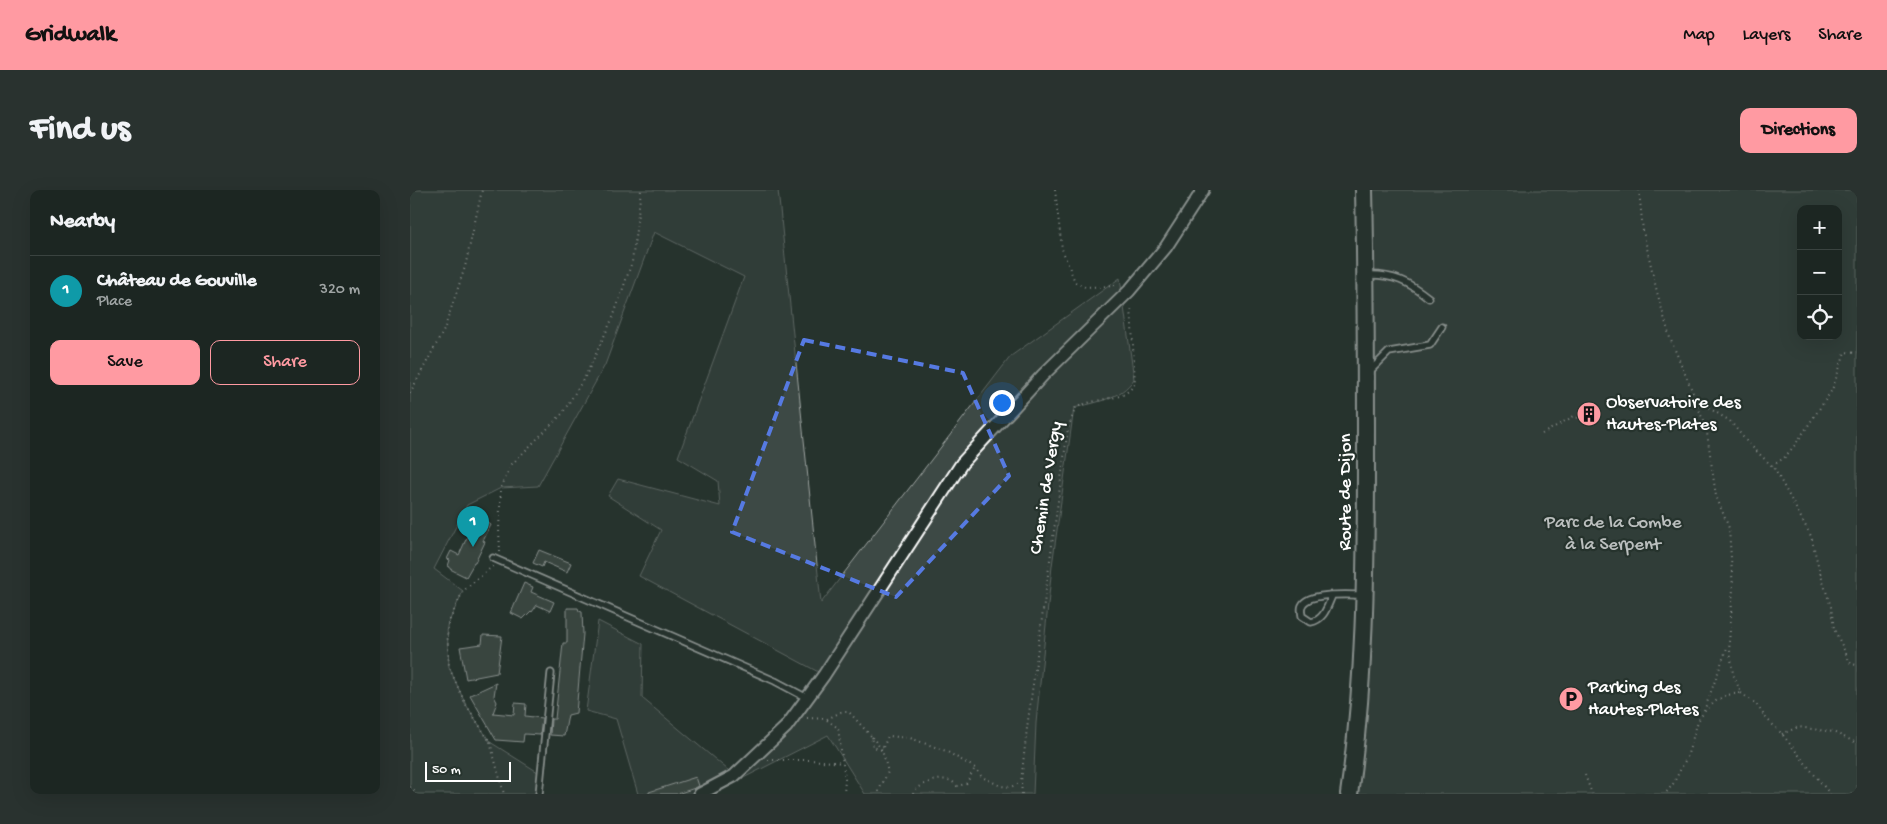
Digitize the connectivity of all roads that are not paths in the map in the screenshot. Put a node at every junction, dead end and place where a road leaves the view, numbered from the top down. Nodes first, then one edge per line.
1 (1203, 190) edge
2 (1364, 190) edge
3 (1366, 275) junction
4 (1429, 298) dead end
5 (1442, 326) dead end
6 (1366, 374) junction
7 (493, 558) dead end
8 (1365, 595) junction
9 (1332, 596) junction
10 (551, 673) dead end
11 (807, 698) junction
12 (539, 794) edge
13 (700, 794) edge
14 (1349, 794) edge

1 - 11 street
2 - 3 main road, Route de Dijon
3 - 4 lane
3 - 6 main road, Route de Dijon
5 - 6 lane
6 - 8 main road, Route de Dijon
7 - 11 lane
8 - 9 lane
8 - 14 main road, Route de Dijon
9 - 9 lane
10 - 12 lane
11 - 13 street

